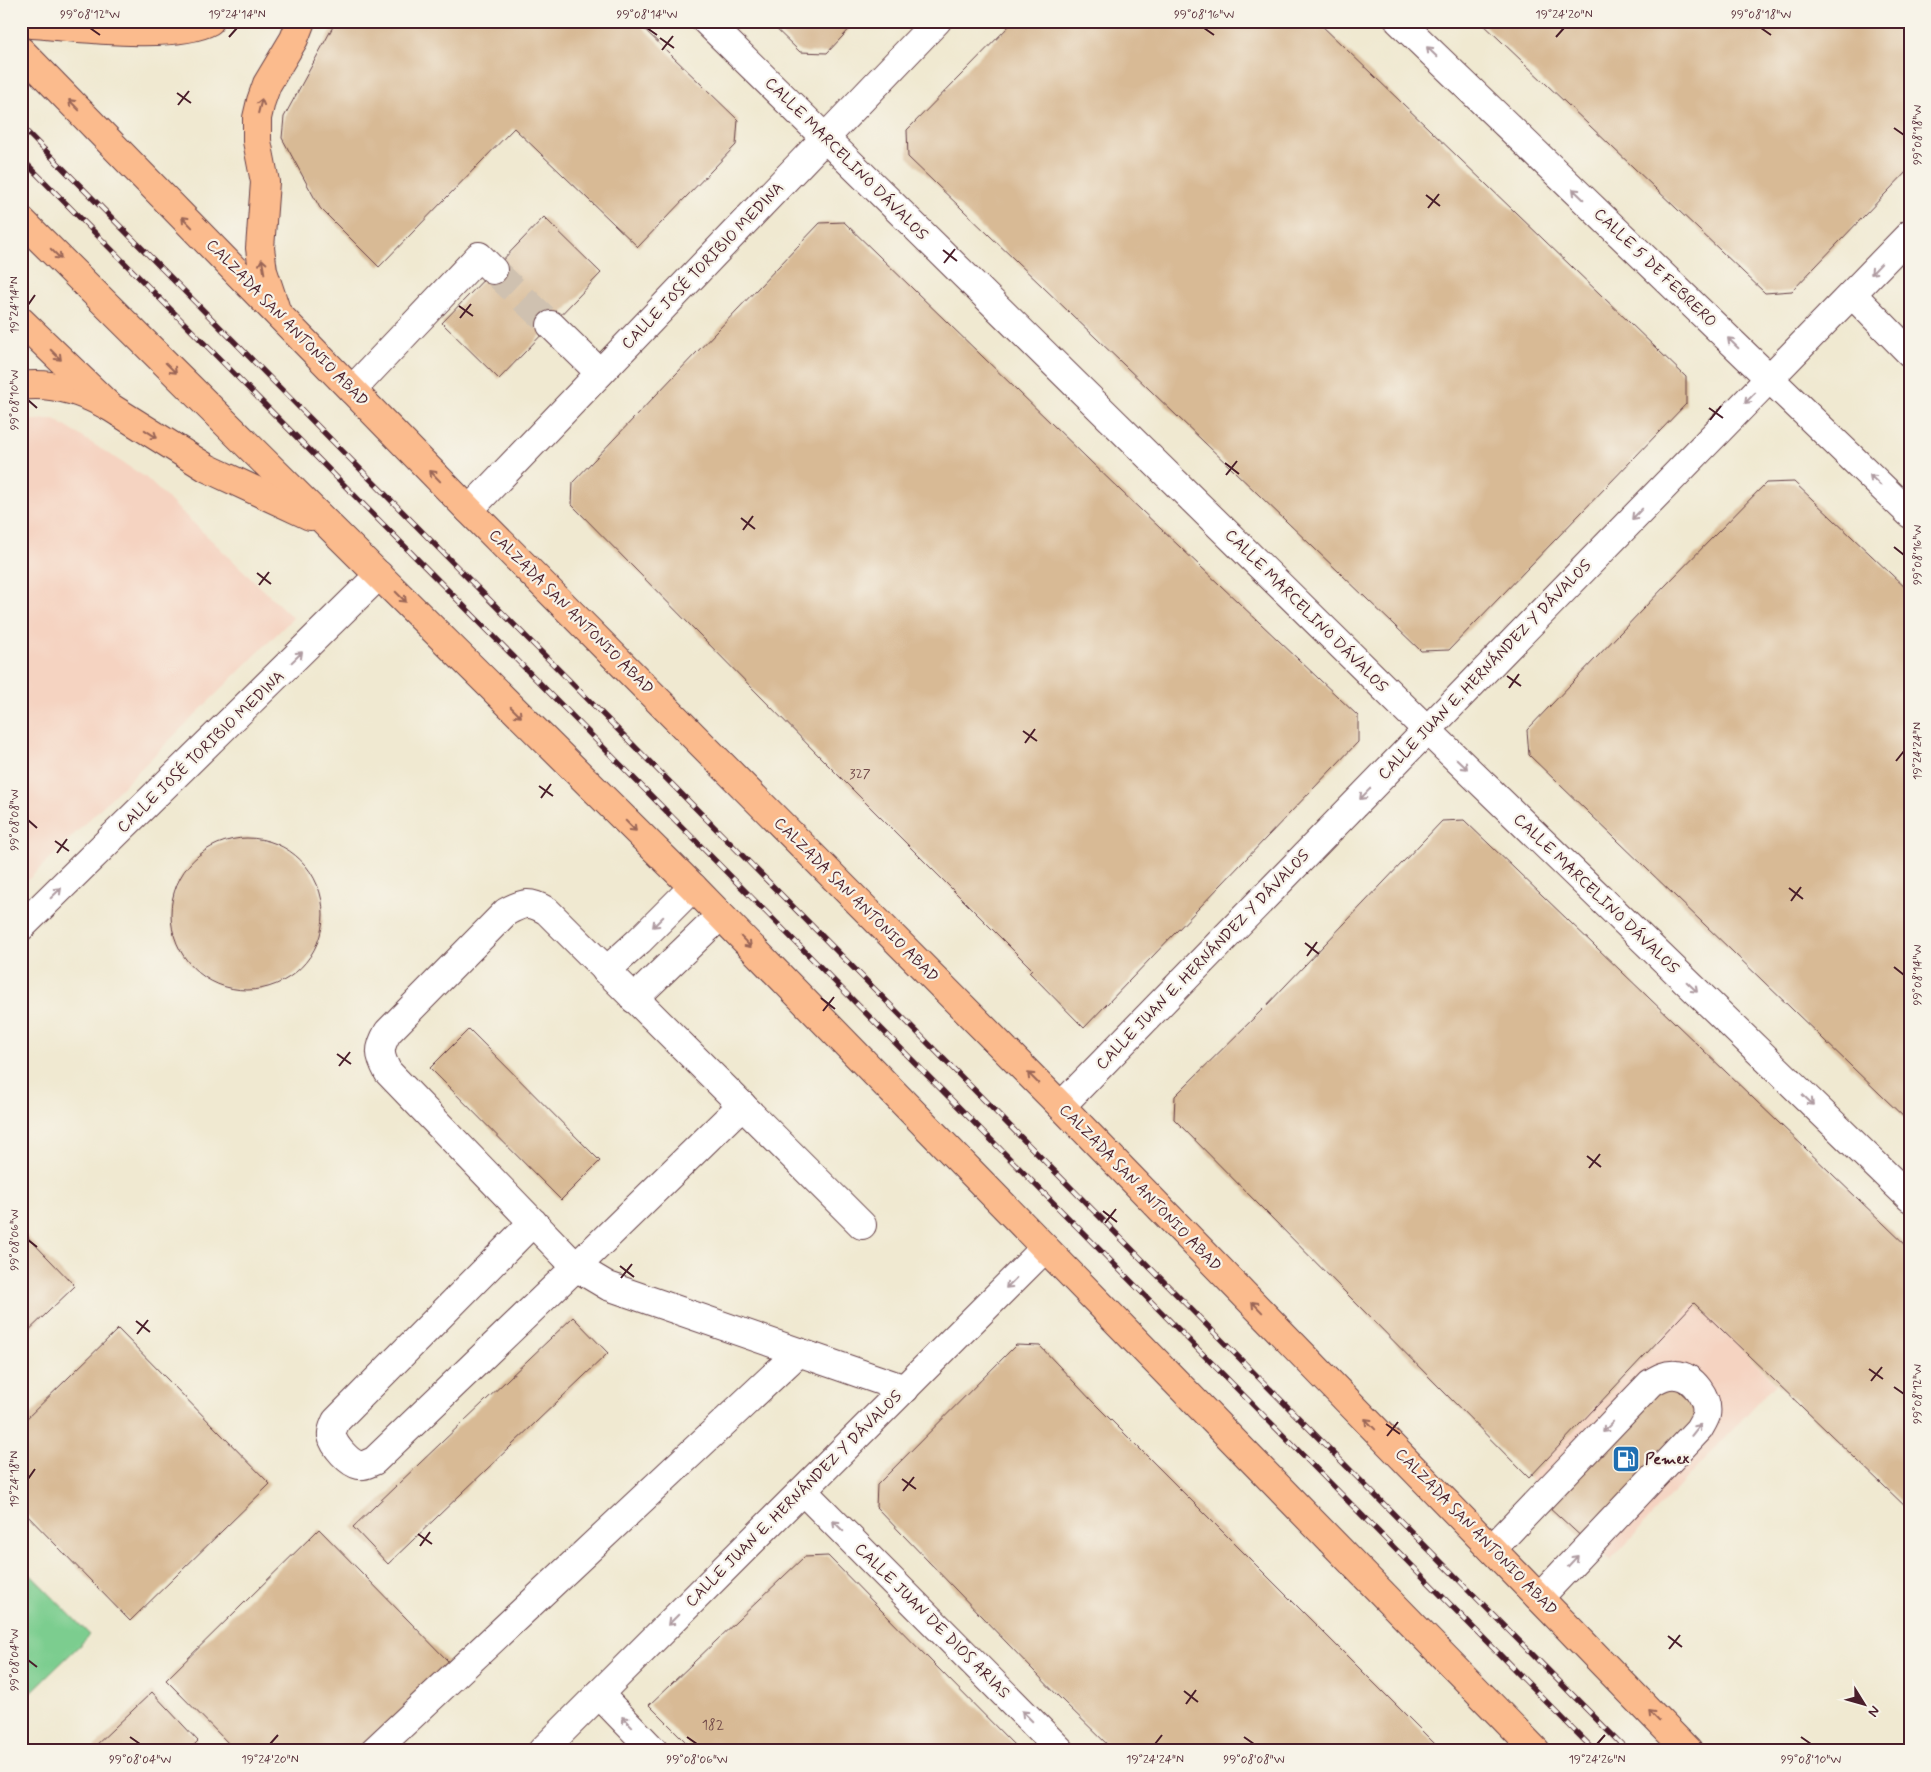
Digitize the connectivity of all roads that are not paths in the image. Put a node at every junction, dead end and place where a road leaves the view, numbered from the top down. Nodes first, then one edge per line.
1 (210, 21) edge
2 (302, 21) edge
3 (706, 21) edge
4 (937, 21) edge
5 (1399, 21) edge
6 (21, 22) edge
7 (21, 51) edge
8 (825, 138) junction
9 (21, 220) edge
10 (1910, 234) edge
11 (493, 270) tunnel mouth
12 (1852, 294) junction
13 (276, 313) junction
14 (21, 321) edge
15 (551, 326) tunnel mouth
16 (1910, 353) edge
17 (600, 373) junction
18 (1769, 378) junction
19 (21, 386) edge
20 (352, 390) junction
21 (110, 407) junction
22 (1908, 509) edge
23 (469, 510) junction
24 (329, 526) junction
25 (379, 575) junction
26 (1426, 730) junction
27 (693, 887) junction
28 (720, 916) junction
29 (21, 927) edge
30 (606, 971) junction
31 (634, 999) junction
32 (742, 1106) junction
33 (1061, 1106) junction
34 (1910, 1198) edge
35 (534, 1222) junction
36 (862, 1225) dead end
37 (1045, 1248) junction
38 (576, 1267) junction
39 (799, 1352) junction
40 (905, 1389) junction
41 (802, 1491) junction
42 (1492, 1549) junction
43 (1540, 1596) junction
44 (599, 1694) junction
45 (374, 1751) edge
46 (542, 1751) edge
47 (654, 1751) edge
48 (1061, 1751) edge
49 (1536, 1751) edge
50 (1688, 1751) edge

1 - 6 main road
13 -> 2 main road
3 - 8 street, CALLE MARCELINO DÁVALOS
4 - 8 street, CALLE JOSÉ TORIBIO MEDINA
18 -> 5 street, CALLE 5 DE FEBRERO
13 -> 7 main road, CALZADA SAN ANTONIO ABAD
8 - 17 street, CALLE JOSÉ TORIBIO MEDINA
8 - 26 street, CALLE MARCELINO DÁVALOS
9 -> 24 main road
10 -> 12 street, CALLE JUAN E. HERNÁNDEZ Y DÁVALOS
11 - 20 street
12 - 16 street
12 - 18 street, CALLE JUAN E. HERNÁNDEZ Y DÁVALOS
13 - 20 main road, CALZADA SAN ANTONIO ABAD
14 -> 21 main road
15 - 17 street
17 - 23 street, CALLE JOSÉ TORIBIO MEDINA
22 -> 18 street, CALLE 5 DE FEBRERO
18 -> 26 street, CALLE JUAN E. HERNÁNDEZ Y DÁVALOS
19 - 21 main road
23 -> 20 main road, CALZADA SAN ANTONIO ABAD
21 -> 24 main road
33 -> 23 main road, CALZADA SAN ANTONIO ABAD
24 - 25 main road
25 -> 27 main road
29 -> 25 street, CALLE JOSÉ TORIBIO MEDINA
26 -> 33 street, CALLE JUAN E. HERNÁNDEZ Y DÁVALOS
26 -> 34 street, CALLE MARCELINO DÁVALOS
27 - 28 main road
27 -> 30 street
28 - 31 street
28 -> 37 main road
30 - 31 street
30 - 35 street
31 - 32 street
32 - 36 street
32 - 38 street
42 -> 33 main road, CALZADA SAN ANTONIO ABAD
35 - 38 street
35 - 38 street
37 -> 40 street, CALLE JUAN E. HERNÁNDEZ Y DÁVALOS
37 - 49 main road
38 - 39 street
39 - 40 street
39 - 45 street
40 - 41 street, CALLE JUAN E. HERNÁNDEZ Y DÁVALOS
41 -> 44 street, CALLE JUAN E. HERNÁNDEZ Y DÁVALOS
48 -> 41 street, CALLE JUAN DE DIOS ARIAS
42 - 43 main road, CALZADA SAN ANTONIO ABAD
43 -> 42 street
50 -> 43 main road, CALZADA SAN ANTONIO ABAD
44 - 46 street, CALLE JUAN E. HERNÁNDEZ Y DÁVALOS
47 -> 44 street

